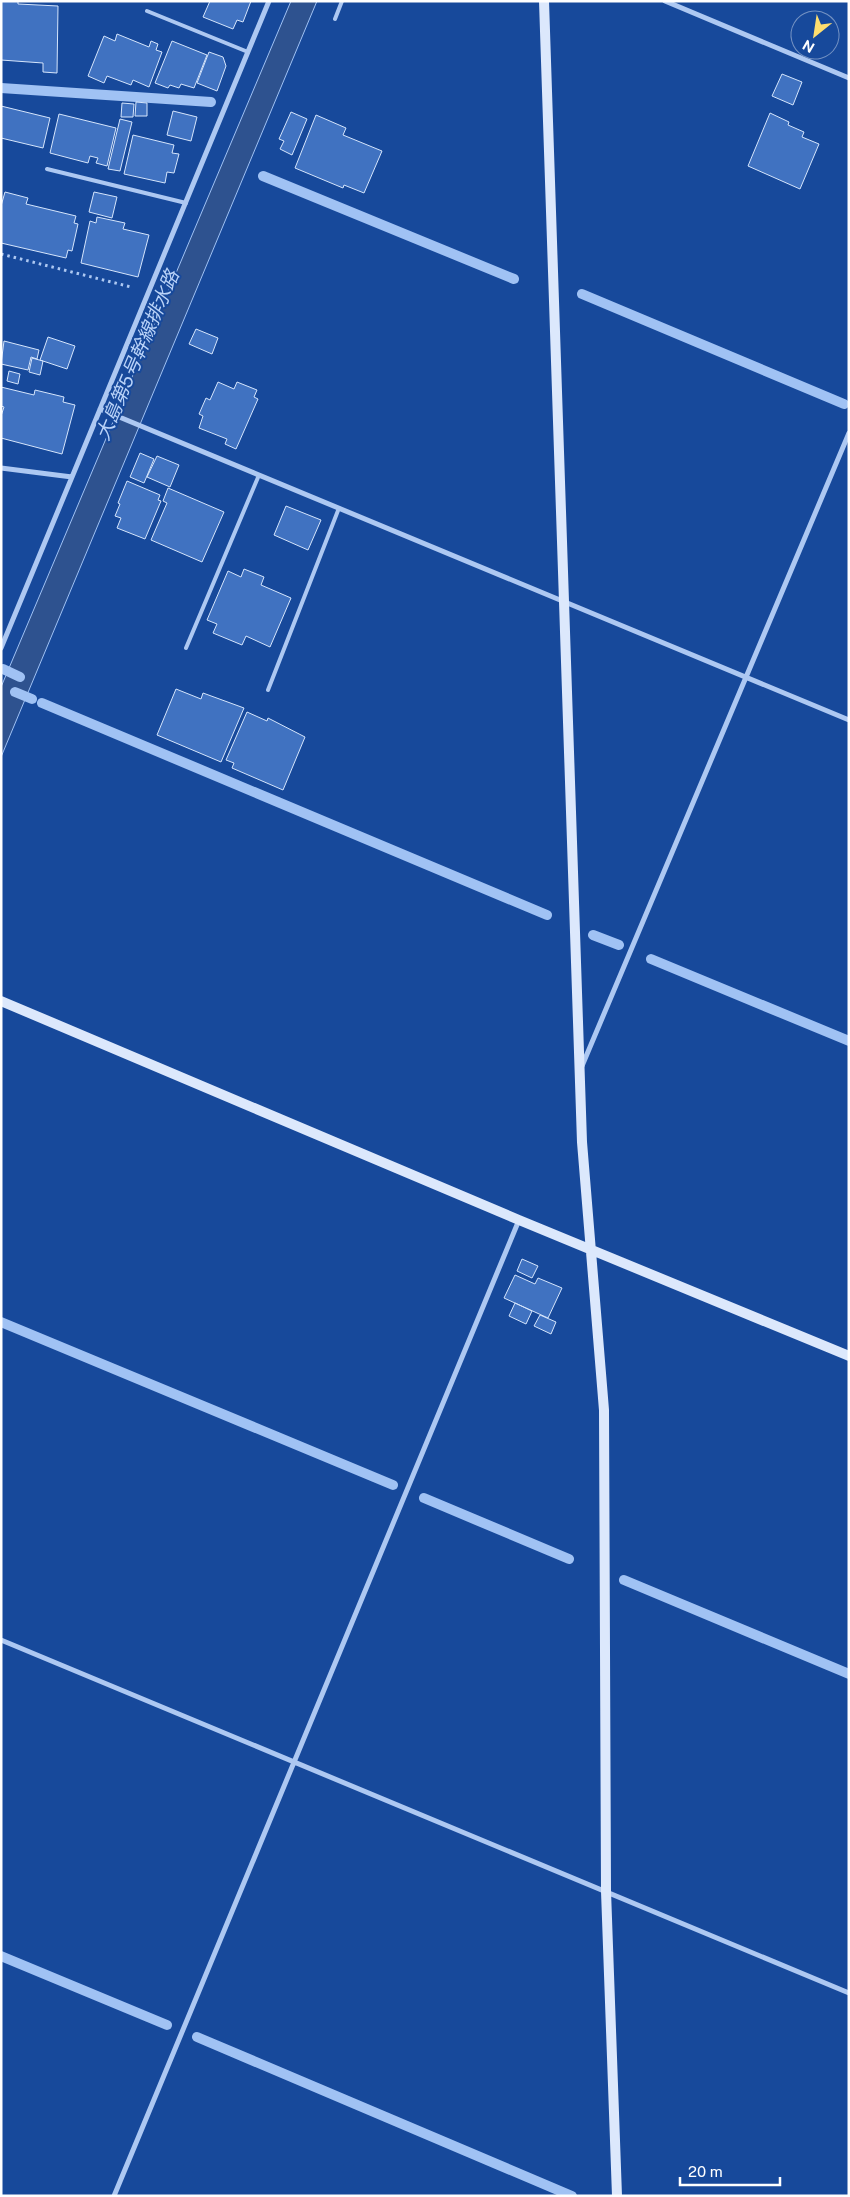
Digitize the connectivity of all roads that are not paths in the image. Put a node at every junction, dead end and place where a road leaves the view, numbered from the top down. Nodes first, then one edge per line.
1 (269, 1) edge
2 (342, 1) edge
3 (544, 1) edge
4 (666, 1) edge
5 (148, 11) dead end
6 (335, 19) dead end
7 (248, 52) junction
8 (849, 78) edge
9 (47, 169) dead end
10 (186, 203) junction
11 (100, 409) junction
12 (849, 433) edge
13 (1, 468) edge
14 (258, 475) junction
15 (72, 476) junction
16 (338, 508) junction
17 (562, 600) junction
18 (1, 648) edge
19 (186, 648) dead end
20 (746, 677) junction
21 (268, 690) dead end
22 (849, 720) edge
23 (1, 1001) edge
24 (579, 1073) junction
25 (519, 1220) junction
26 (591, 1249) junction
27 (849, 1356) edge
28 (1, 1640) edge
29 (294, 1762) junction
30 (606, 1891) junction
31 (849, 1992) edge
32 (114, 2196) edge
33 (617, 2196) edge

1 - 7 street
2 - 6 lane
3 - 17 street
4 - 8 street
5 - 7 lane
7 - 10 street
9 - 10 lane
10 - 11 street
11 - 14 street
11 - 15 street
12 - 20 street
13 - 15 street
14 - 16 street
14 - 19 lane
15 - 18 street
16 - 17 street
16 - 21 lane
17 - 20 street
17 - 24 street
20 - 22 street
20 - 24 street
23 - 25 street
24 - 26 street
25 - 26 street
25 - 29 street
26 - 27 street
26 - 30 street
28 - 29 street
29 - 30 street
29 - 32 street
30 - 31 street
30 - 33 street

